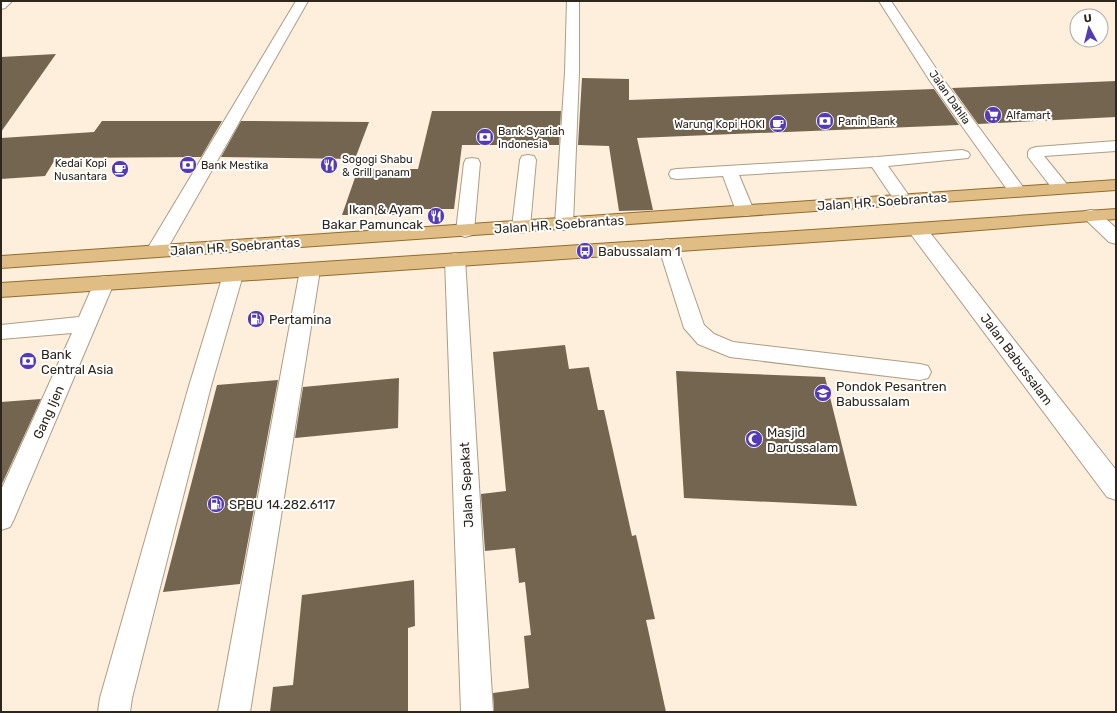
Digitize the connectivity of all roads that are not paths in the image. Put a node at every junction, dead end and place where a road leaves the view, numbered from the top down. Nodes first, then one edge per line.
1 (6, 1) edge
2 (302, 1) edge
3 (573, 1) edge
4 (885, 1) edge
5 (1, 5) edge
6 (1116, 146) edge
7 (962, 155) dead end
8 (528, 160) dead end
9 (877, 162) junction
10 (472, 163) dead end
11 (729, 171) junction
12 (677, 174) dead end
13 (1116, 185) edge
14 (1061, 188) junction
15 (1017, 191) junction
16 (903, 200) junction
17 (745, 211) junction
18 (1116, 214) edge
19 (1091, 215) junction
20 (1045, 219) junction
21 (564, 224) junction
22 (521, 227) junction
23 (917, 229) junction
24 (465, 231) junction
25 (1116, 238) edge
26 (667, 245) junction
27 (156, 251) junction
28 (455, 259) junction
29 (1, 262) edge
30 (310, 270) junction
31 (233, 275) junction
32 (104, 283) junction
33 (1, 290) edge
34 (86, 324) junction
35 (1, 332) edge
36 (920, 372) dead end
37 (1116, 489) edge
38 (1, 519) edge
39 (114, 712) edge
40 (234, 712) edge
41 (477, 712) edge

1 - 5 street
2 - 27 street
3 - 21 street
4 - 15 street, Jalan Dahlia
6 - 14 street
7 - 9 street
8 - 22 street
9 - 11 street
9 - 16 street
10 - 24 street
11 - 12 street
11 - 17 street
13 - 14 main road, Jalan HR. Soebrantas
14 - 15 main road, Jalan HR. Soebrantas
15 - 16 main road, Jalan HR. Soebrantas
15 - 20 main road
16 - 17 main road, Jalan HR. Soebrantas
17 - 21 main road, Jalan HR. Soebrantas
18 - 19 main road
19 - 20 main road
19 - 25 street
20 - 23 main road
21 - 22 main road, Jalan HR. Soebrantas
22 - 24 main road, Jalan HR. Soebrantas
23 - 26 main road
23 - 37 street, Jalan Babussalam
24 - 27 main road, Jalan HR. Soebrantas
26 - 28 main road
26 - 36 street
27 - 29 main road, Jalan HR. Soebrantas
28 - 30 main road
28 - 41 street, Jalan Sepakat
30 - 31 main road
30 - 40 street
31 - 32 main road
31 - 39 street
32 - 33 main road
32 - 34 street, Gang Ijen
34 - 35 street
34 - 38 street, Gang Ijen

